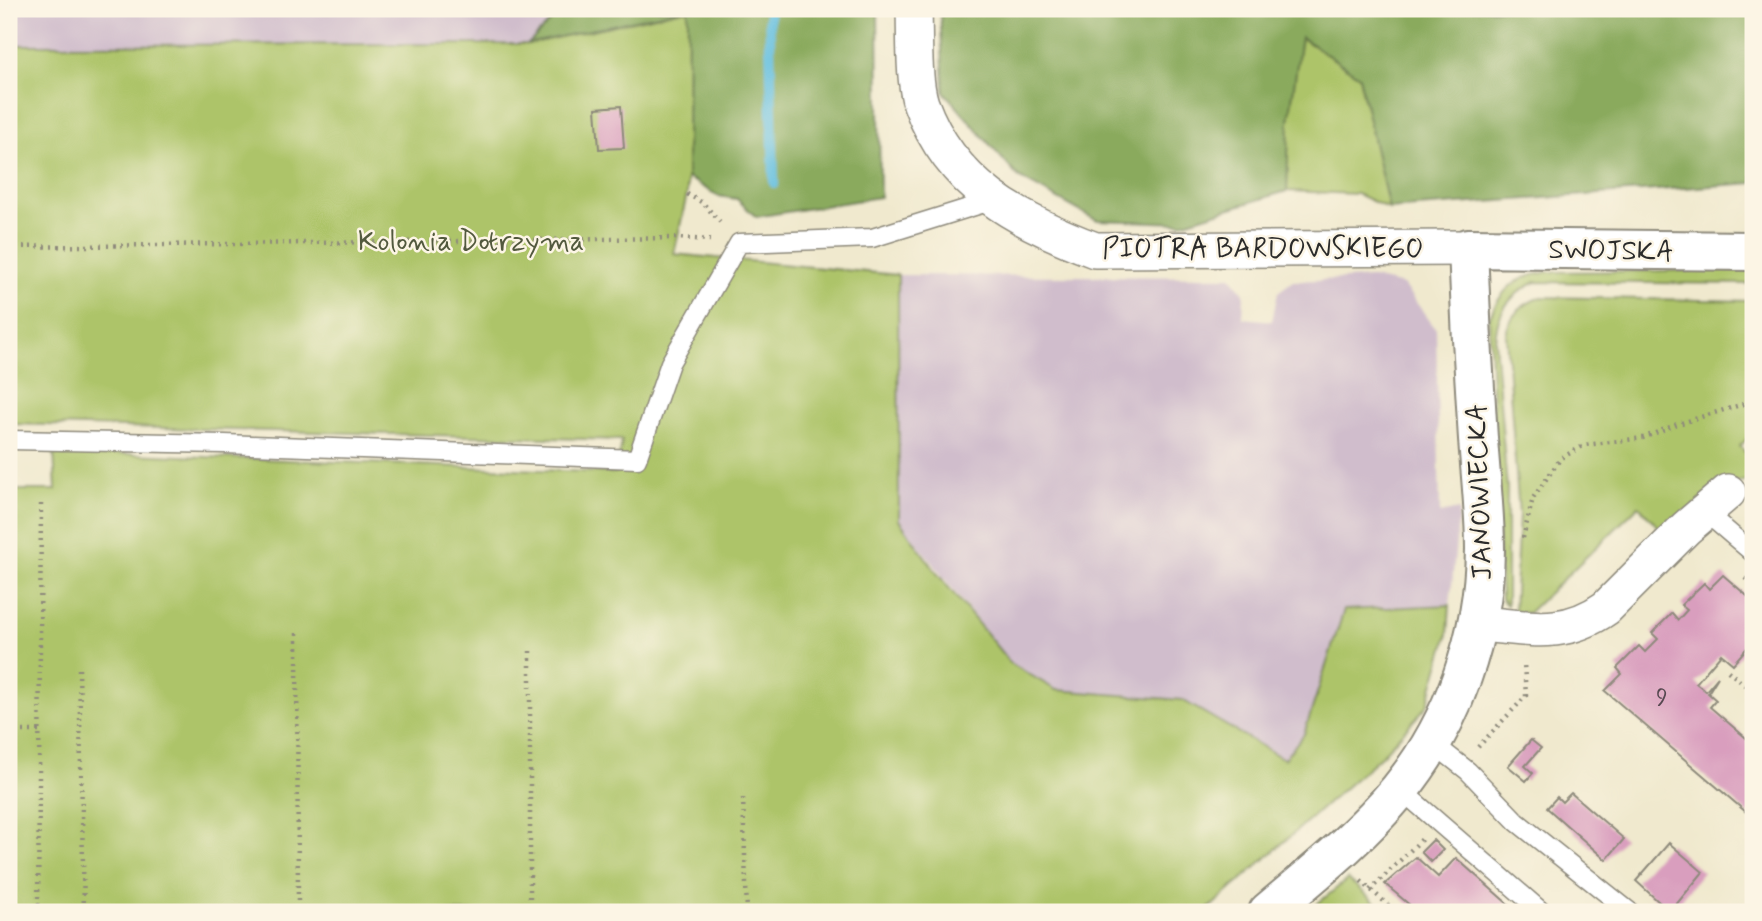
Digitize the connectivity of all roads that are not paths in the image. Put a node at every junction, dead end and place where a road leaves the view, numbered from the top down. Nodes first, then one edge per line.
1 (914, 9) edge
2 (994, 200) junction
3 (1468, 248) junction
4 (1753, 251) edge
5 (9, 440) edge
6 (1716, 501) joint
7 (1753, 553) edge
8 (1477, 624) junction
9 (1431, 742) junction
10 (1400, 789) junction
11 (1268, 912) edge
12 (1542, 912) edge
13 (1630, 912) edge

1 - 2 street, PIOTRA BARDOWSKIEGO
2 - 3 street, PIOTRA BARDOWSKIEGO
2 - 5 lane
3 - 4 street, SWOJSKA
3 - 8 street, JANOWIECKA
6 - 7 lane
6 - 8 street
8 - 9 street, JANOWIECKA
9 - 10 street, JANOWIECKA
9 - 13 lane
10 - 11 street, JANOWIECKA
10 - 12 lane

